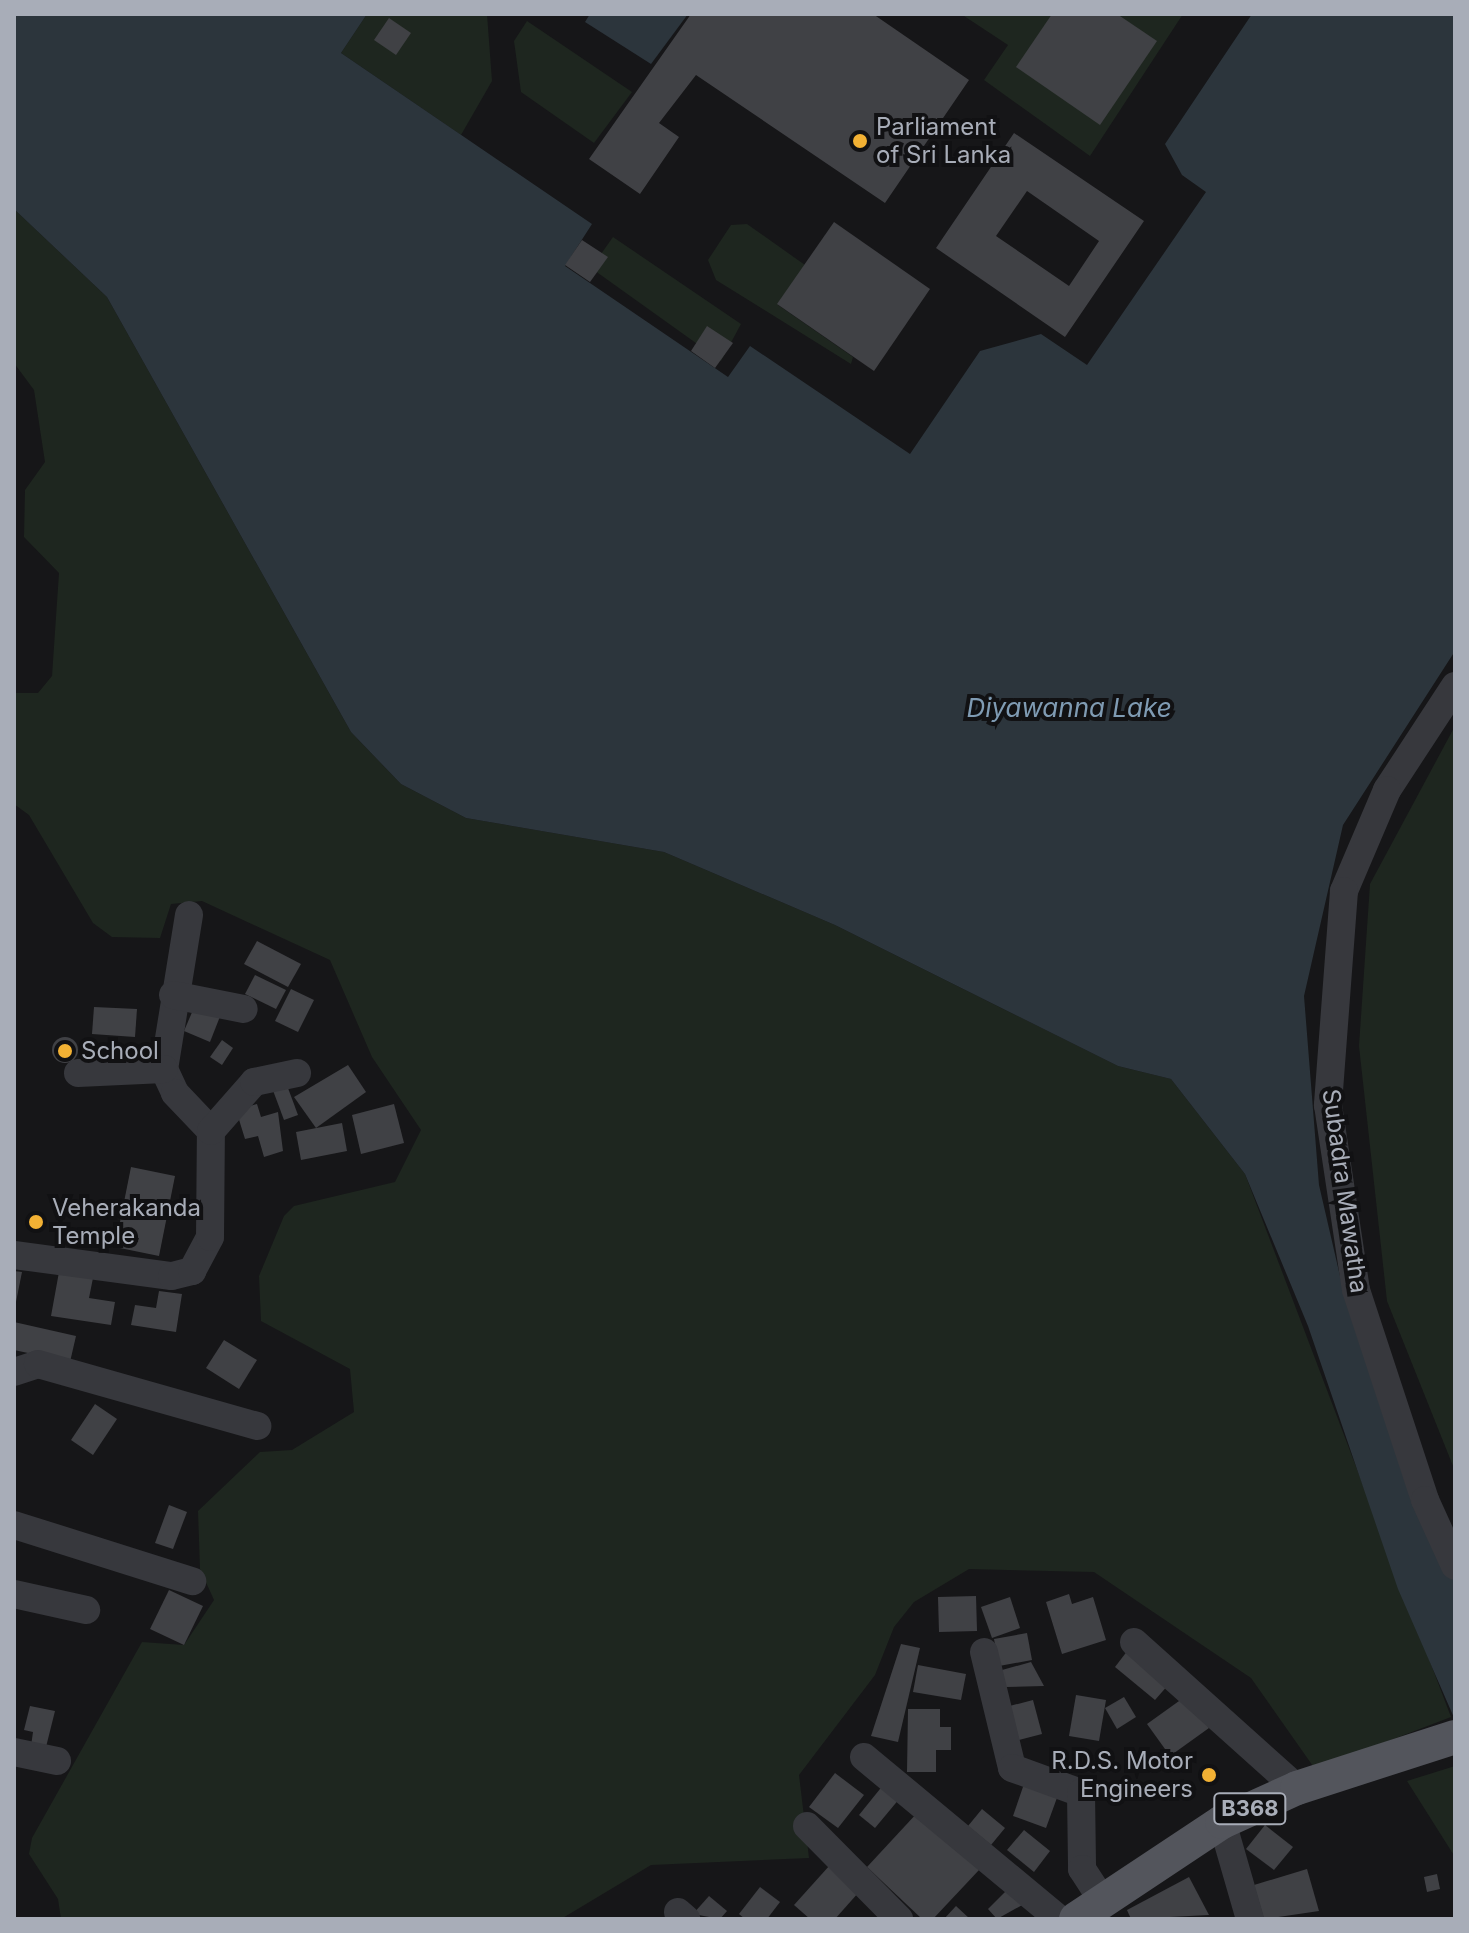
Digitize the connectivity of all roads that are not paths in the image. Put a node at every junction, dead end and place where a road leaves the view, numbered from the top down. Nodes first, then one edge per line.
1 (1455, 686) edge
2 (189, 915) dead end
3 (173, 995) junction
4 (244, 1009) dead end
5 (164, 1069) junction
6 (78, 1073) dead end
7 (297, 1073) dead end
8 (211, 1131) junction
9 (14, 1255) edge
10 (14, 1372) edge
11 (257, 1426) dead end
12 (14, 1525) edge
13 (1455, 1566) edge
14 (192, 1581) dead end
15 (14, 1594) edge
16 (86, 1610) dead end
17 (1134, 1642) dead end
18 (984, 1652) dead end
19 (1450, 1738) edge
20 (14, 1752) edge
21 (864, 1757) dead end
22 (57, 1761) dead end
23 (1297, 1788) junction
24 (1222, 1822) junction
25 (807, 1826) dead end
26 (1088, 1908) edge
27 (899, 1919) edge
28 (1059, 1919) edge
29 (1250, 1919) edge

1 - 13 street, Subadra Mawatha
2 - 3 street
3 - 4 street
3 - 5 street
5 - 6 street
5 - 8 street
7 - 8 street
8 - 9 street
10 - 11 street
12 - 14 street
15 - 16 street
17 - 23 street
18 - 26 street
19 - 23 main road, B368
20 - 22 street
21 - 28 street
23 - 24 main road, B368
24 - 26 main road, B368
24 - 29 street
25 - 27 street

